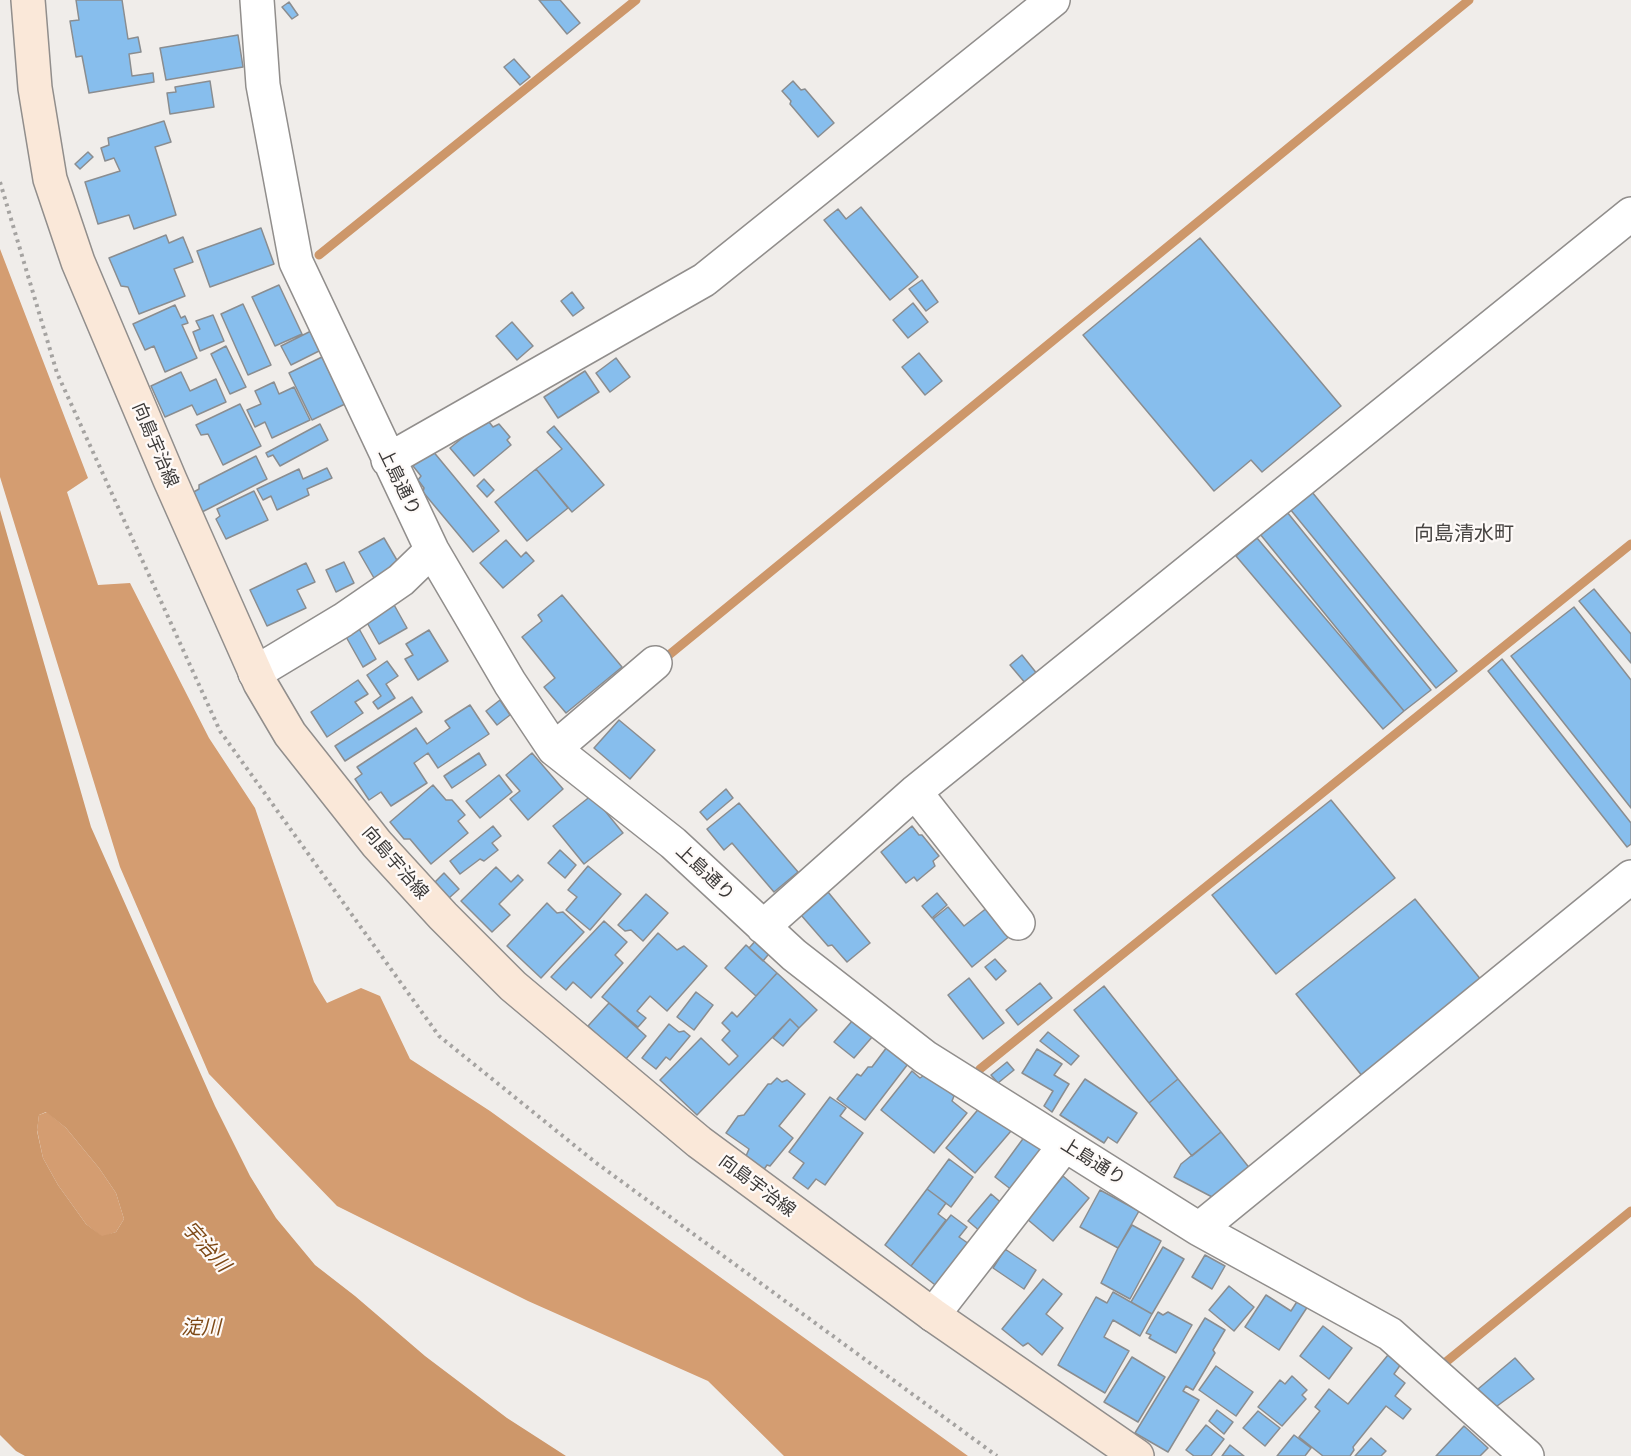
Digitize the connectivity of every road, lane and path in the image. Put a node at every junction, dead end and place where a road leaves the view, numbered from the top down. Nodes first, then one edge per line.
1 (28, 0) edge
2 (257, 0) edge
3 (1053, 0) edge
4 (1631, 214) edge
5 (388, 460) junction
6 (432, 550) junction
7 (655, 663) dead end
8 (255, 673) junction
9 (554, 749) junction
10 (915, 792) junction
11 (1631, 877) edge
12 (1018, 923) dead end
13 (763, 927) junction
14 (1065, 1145) junction
15 (1199, 1229) junction
16 (933, 1315) junction
17 (1137, 1456) edge
18 (1527, 1456) edge

1 - 8 main road, 向島宇治線
2 - 5 street, 上島通り
3 - 5 street
4 - 10 street
5 - 6 street, 上島通り
6 - 8 street
6 - 9 street, 上島通り
7 - 9 street
8 - 16 main road, 向島宇治線
9 - 13 street, 上島通り
10 - 12 street
10 - 13 street
11 - 15 street
13 - 14 street, 上島通り
14 - 15 street, 上島通り
14 - 16 street
15 - 18 street, 上島通り
16 - 17 main road, 向島宇治線

